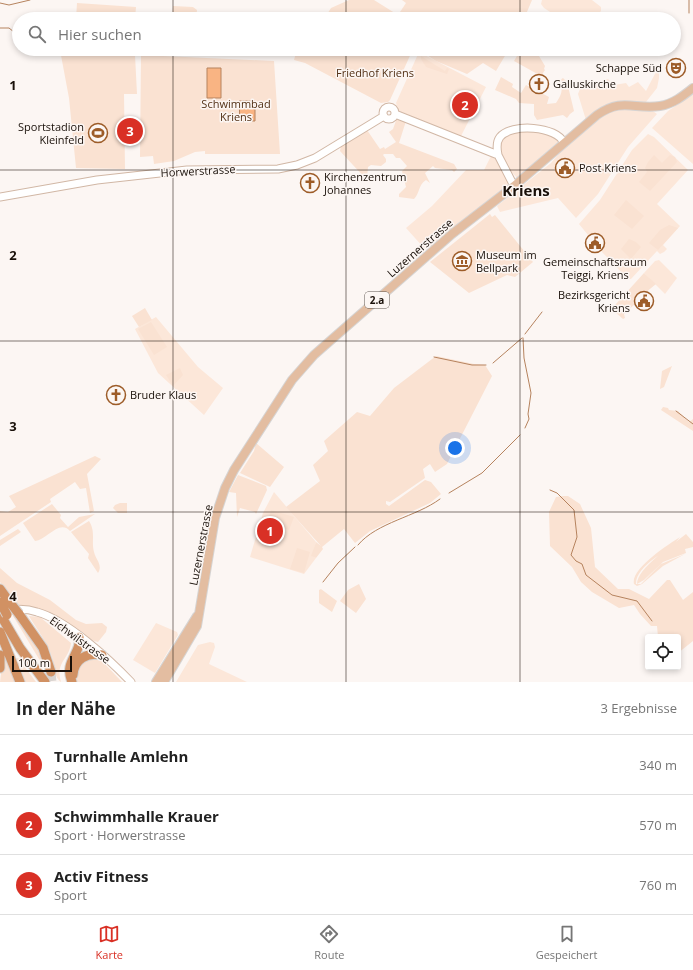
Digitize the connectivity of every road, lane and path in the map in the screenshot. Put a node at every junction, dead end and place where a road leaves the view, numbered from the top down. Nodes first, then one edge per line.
1 (692, 89) edge
2 (564, 143) junction
3 (497, 146) junction
4 (488, 150) junction
5 (498, 155) junction
6 (514, 186) junction
7 (0, 197) edge
8 (0, 589) edge
9 (4, 601) edge
10 (2, 614) edge
11 (198, 616) junction
12 (0, 632) edge
13 (79, 637) junction
14 (194, 644) dead end
15 (183, 649) junction
16 (99, 652) junction
17 (0, 655) edge
18 (0, 668) edge
19 (69, 669) junction
20 (51, 672) tunnel mouth
21 (20, 682) edge
22 (45, 682) tunnel mouth
23 (53, 682) tunnel mouth
24 (72, 682) edge
25 (131, 682) edge
26 (156, 682) edge
27 (164, 682) edge

1 - 2 main road, Luzernerstrasse / 2.a
2 - 3 street
2 - 6 main road, Luzernerstrasse / 2.a
3 - 4 street
3 - 5 street
4 - 5 street
4 - 7 street, Horwerstrasse
5 - 6 street
6 - 11 main road, Luzernerstrasse / 2.a
8 - 9 highway
9 - 10 highway, bridge
9 - 20 highway, bridge
10 - 13 street, Eichwilstrasse
10 - 22 highway
10 - 23 highway
11 - 15 main road, Luzernerstrasse / 2.a
11 - 26 main road, Luzernerstrasse / 2.a
12 - 21 highway
13 - 16 street, Eichwilstrasse
13 - 19 highway
14 - 15 main road
15 - 27 main road, Luzernerstrasse / 2.a
16 - 19 highway
16 - 24 highway
16 - 25 street, Eichwilstrasse
17 - 18 highway
19 - 24 highway

